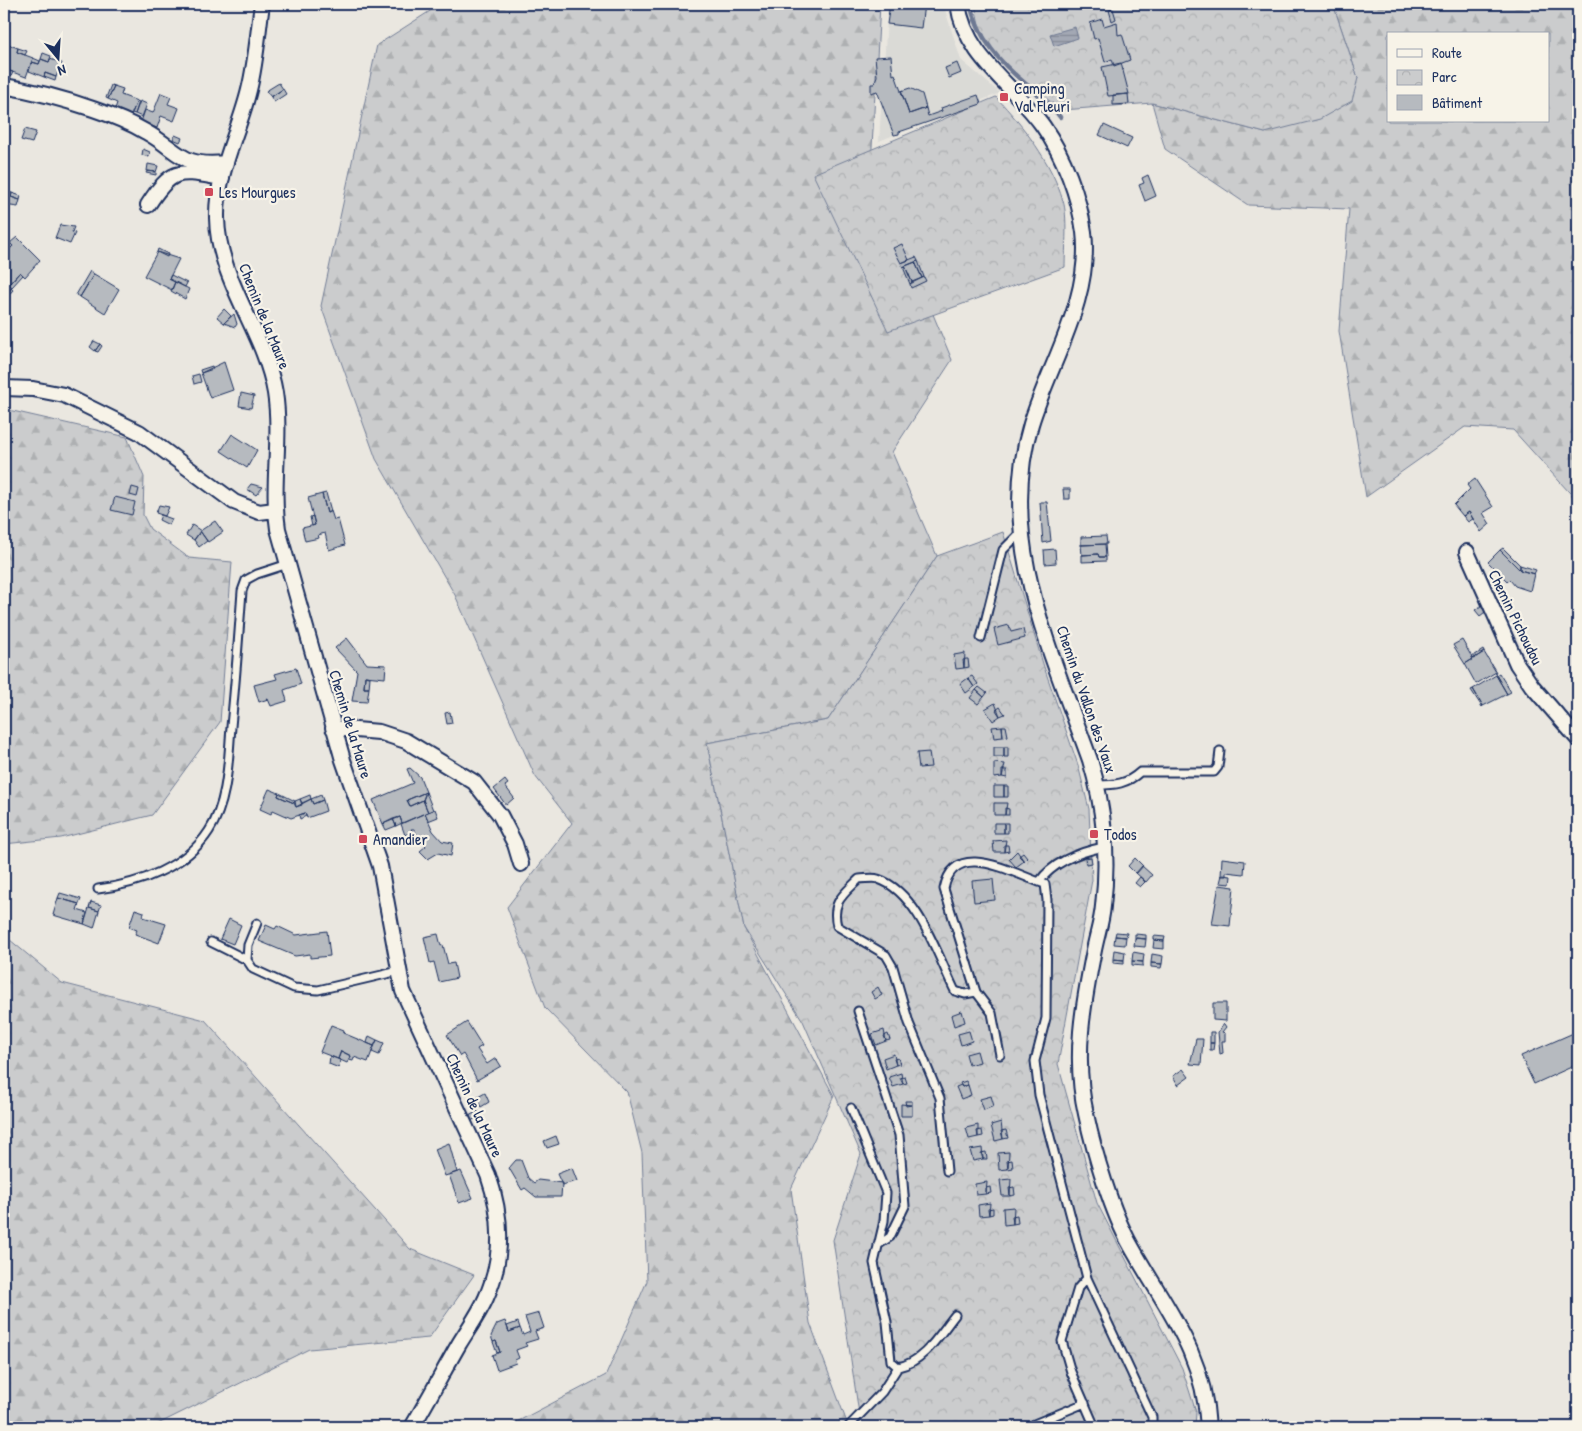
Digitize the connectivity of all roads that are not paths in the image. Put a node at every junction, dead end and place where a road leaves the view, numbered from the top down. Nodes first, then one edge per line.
1 (262, 4) edge
2 (958, 4) edge
3 (4, 86) edge
4 (226, 163) junction
5 (222, 178) junction
6 (148, 205) dead end
7 (4, 388) edge
8 (275, 510) junction
9 (1022, 532) junction
10 (1467, 552) dead end
11 (288, 564) junction
12 (981, 638) dead end
13 (333, 728) junction
14 (1578, 739) edge
15 (1220, 751) dead end
16 (1098, 785) junction
17 (1104, 847) junction
18 (521, 864) dead end
19 (1039, 882) junction
20 (98, 889) dead end
21 (257, 922) dead end
22 (211, 942) dead end
23 (247, 960) junction
24 (399, 971) junction
25 (976, 992) junction
26 (858, 1010) dead end
27 (1000, 1055) dead end
28 (851, 1108) dead end
29 (947, 1171) dead end
30 (878, 1245) junction
31 (1087, 1278) junction
32 (955, 1315) dead end
33 (898, 1367) junction
34 (1085, 1403) junction
35 (1034, 1424) dead end
36 (1094, 1425) dead end
37 (412, 1427) edge
38 (848, 1427) edge
39 (1152, 1427) edge
40 (1208, 1427) edge

1 - 4 street, Chemin de la Maure
2 - 9 street, Chemin du Vallon des Vaux
3 - 4 street
4 - 5 street, Chemin de la Maure
5 - 6 street
5 - 8 street, Chemin de la Maure
7 - 8 street
8 - 11 street, Chemin de la Maure
9 - 12 lane
9 - 16 street, Chemin du Vallon des Vaux
10 - 14 street, Chemin Pichoudou
11 - 13 street, Chemin de la Maure
11 - 20 lane
13 - 18 street
13 - 24 street, Chemin de la Maure
15 - 16 lane
16 - 17 street, Chemin du Vallon des Vaux
17 - 19 lane
17 - 40 street, Chemin du Vallon des Vaux
19 - 25 lane
19 - 31 lane
21 - 23 lane
22 - 23 lane
23 - 24 lane
24 - 37 street, Chemin de la Maure
25 - 27 lane
25 - 29 lane
26 - 30 lane
28 - 30 lane
30 - 33 lane
31 - 34 lane
31 - 39 lane
32 - 33 lane
33 - 38 lane
34 - 35 lane
34 - 36 lane

